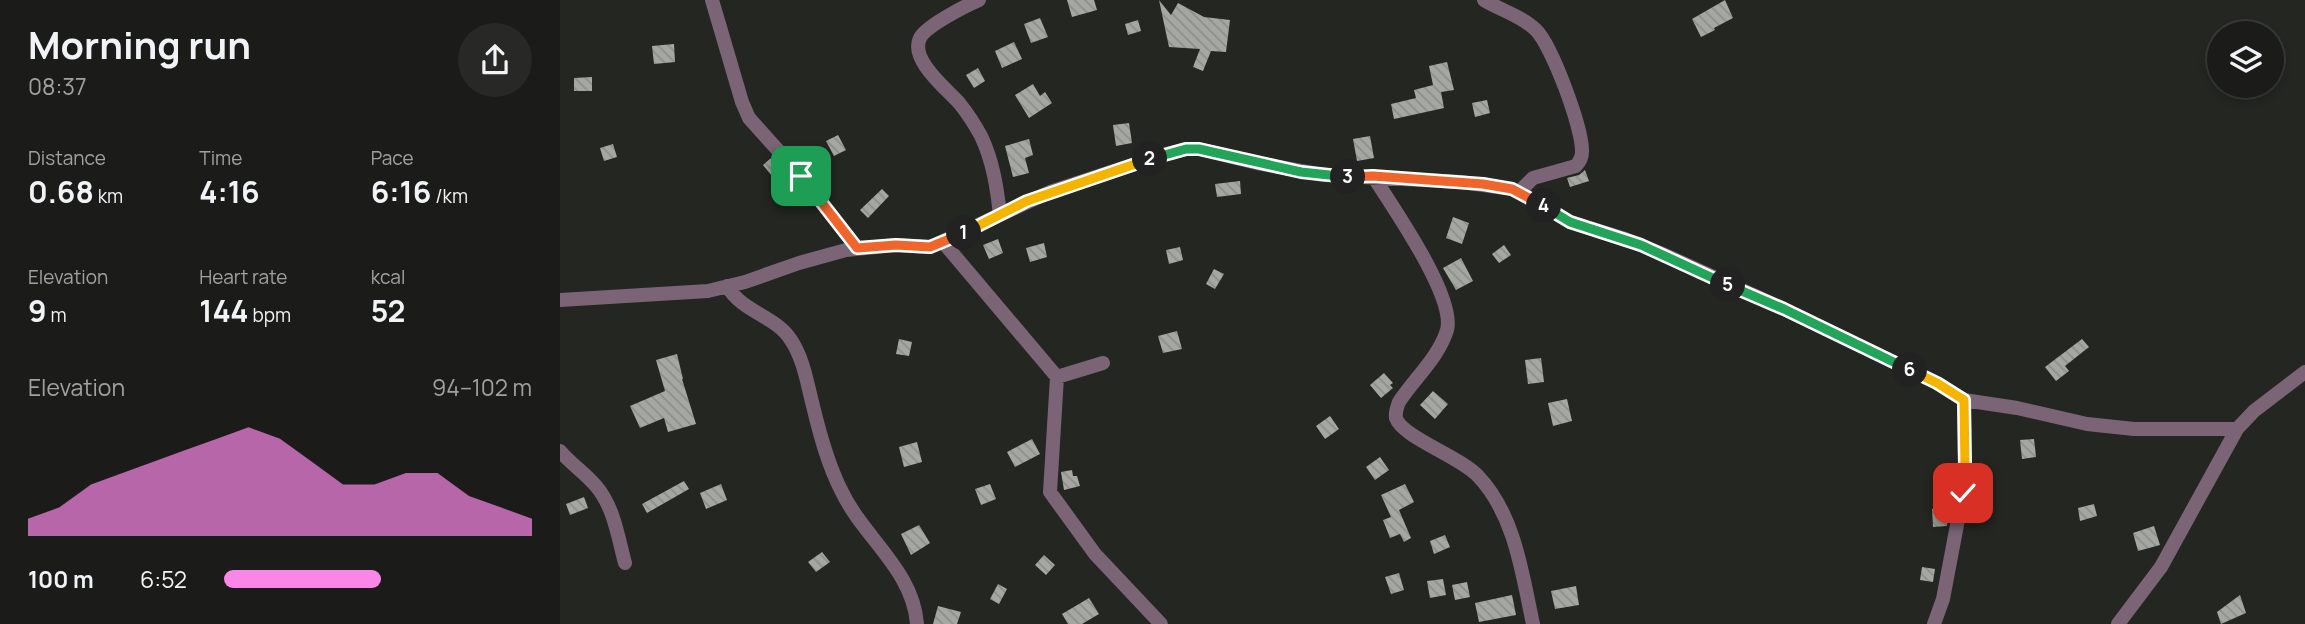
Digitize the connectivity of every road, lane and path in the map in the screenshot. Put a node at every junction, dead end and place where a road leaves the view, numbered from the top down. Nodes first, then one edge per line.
1 (712, 0) edge
2 (979, 0) edge
3 (1484, 0) edge
4 (1373, 176) junction
5 (1518, 192) junction
6 (1000, 215) junction
7 (943, 242) junction
8 (857, 248) junction
9 (727, 286) junction
10 (560, 300) edge
11 (1103, 363) dead end
12 (2305, 372) edge
13 (1057, 377) junction
14 (1964, 400) junction
15 (2237, 429) junction
16 (560, 451) edge
17 (625, 563) dead end
18 (917, 624) edge
19 (1161, 624) edge
20 (1534, 624) edge
21 (1934, 624) edge
22 (2118, 624) edge

1 - 8 street
2 - 6 street
3 - 5 street
4 - 5 street
4 - 6 street
4 - 20 street
5 - 14 street
6 - 7 street
7 - 8 street
7 - 13 street
8 - 9 street
9 - 10 street
9 - 18 street
11 - 13 street
12 - 15 street
13 - 19 street
14 - 15 street
14 - 21 street
15 - 22 street
16 - 17 street

